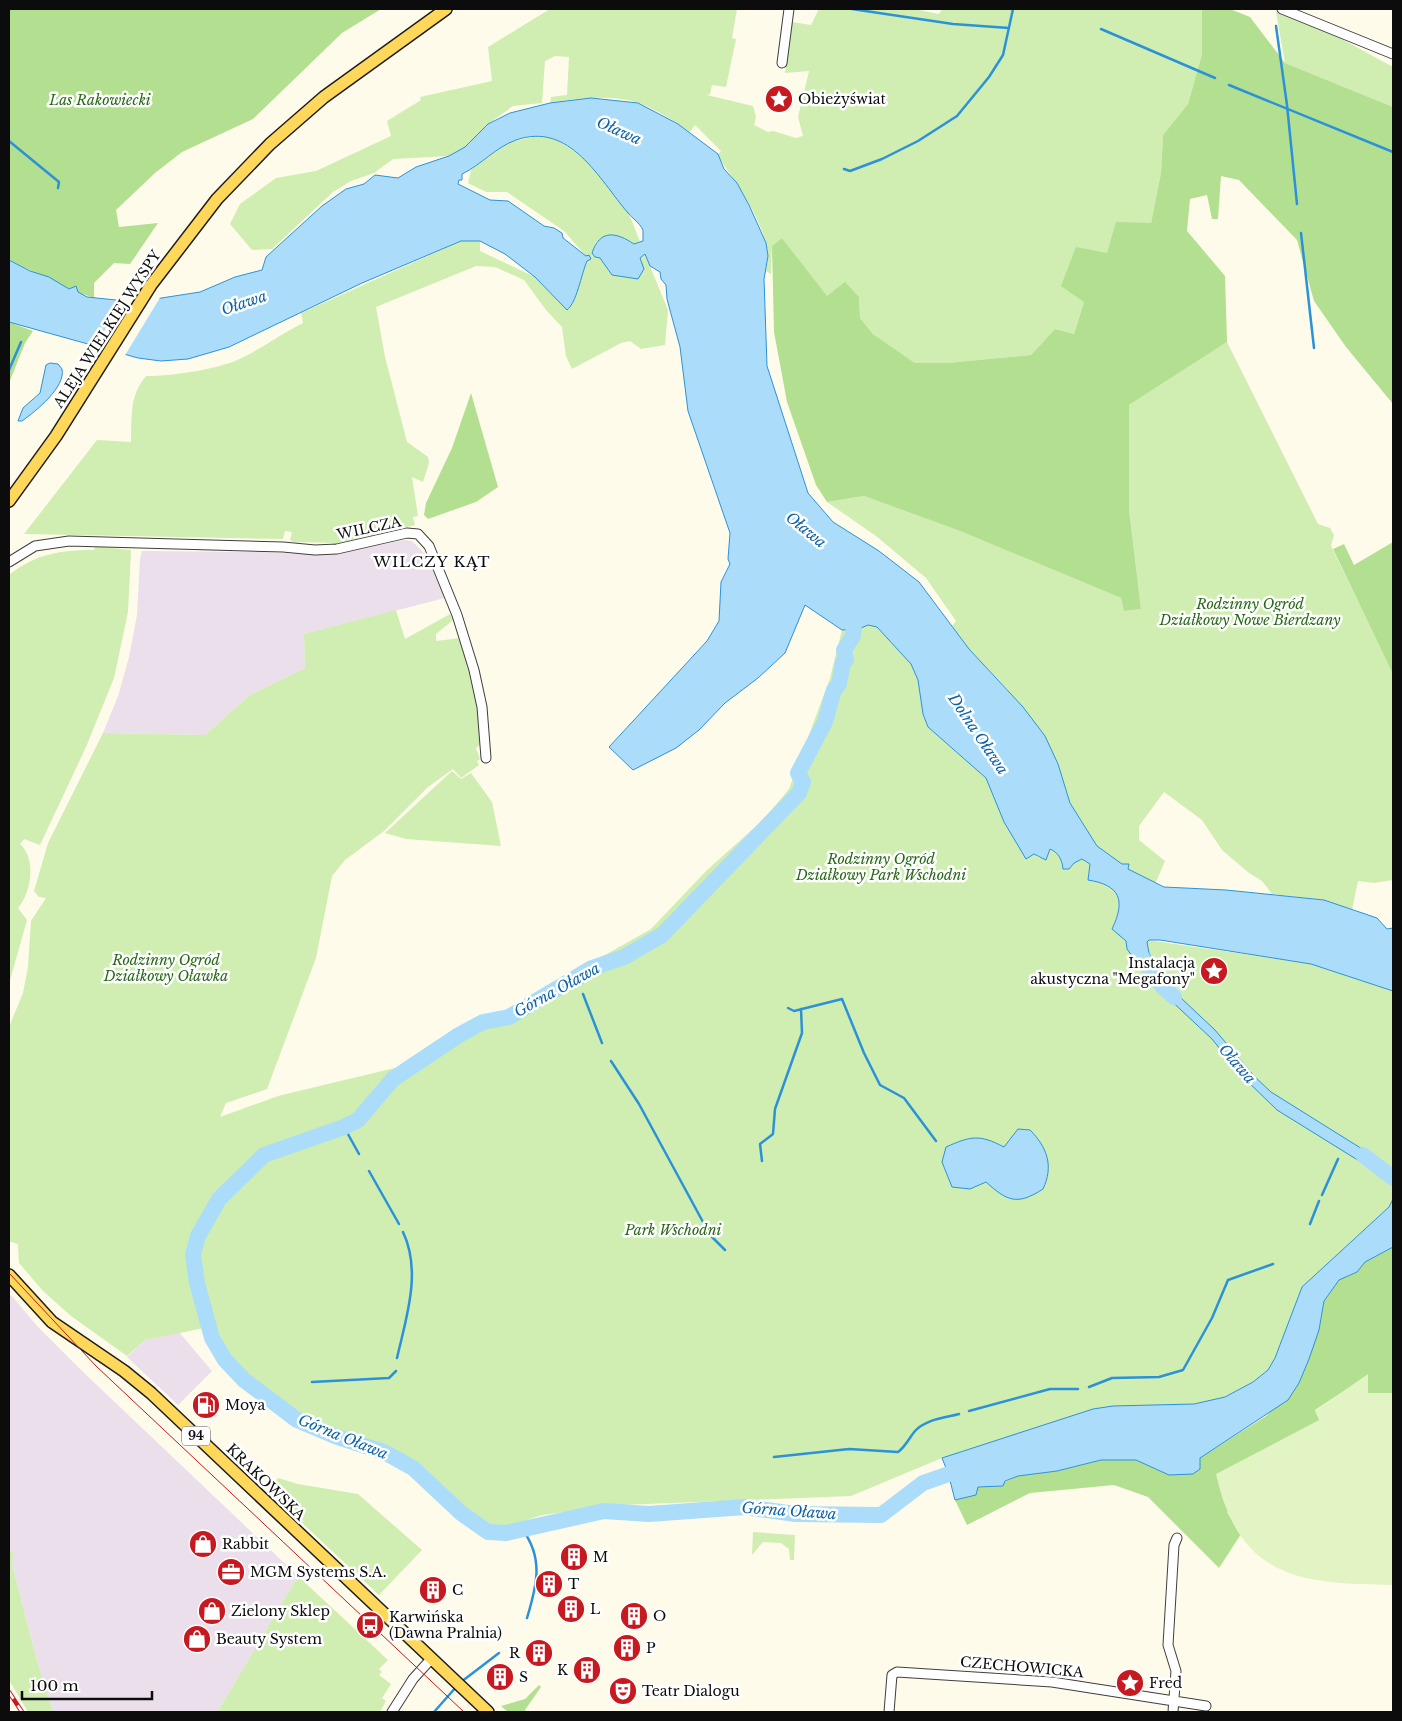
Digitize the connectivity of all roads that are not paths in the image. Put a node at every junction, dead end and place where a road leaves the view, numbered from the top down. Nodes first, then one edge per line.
1 (446, 9) edge
2 (789, 9) edge
3 (1282, 9) edge
4 (1393, 54) edge
5 (782, 63) dead end
6 (9, 500) edge
7 (9, 562) edge
8 (486, 758) dead end
9 (9, 1275) edge
10 (1177, 1538) dead end
11 (431, 1659) junction
12 (1174, 1701) junction
13 (1206, 1706) dead end
14 (392, 1712) edge
15 (488, 1712) edge
16 (889, 1712) edge
17 (1173, 1712) edge

1 - 6 main road, ALEJA WIELKIEJ WYSPY
2 - 5 street
3 - 4 street
7 - 8 street, WILCZA
9 - 11 main road, KRAKOWSKA / 94
10 - 12 street
11 - 14 street
11 - 15 main road, 94
12 - 13 street
12 - 16 street, CZECHOWICKA
12 - 17 street

